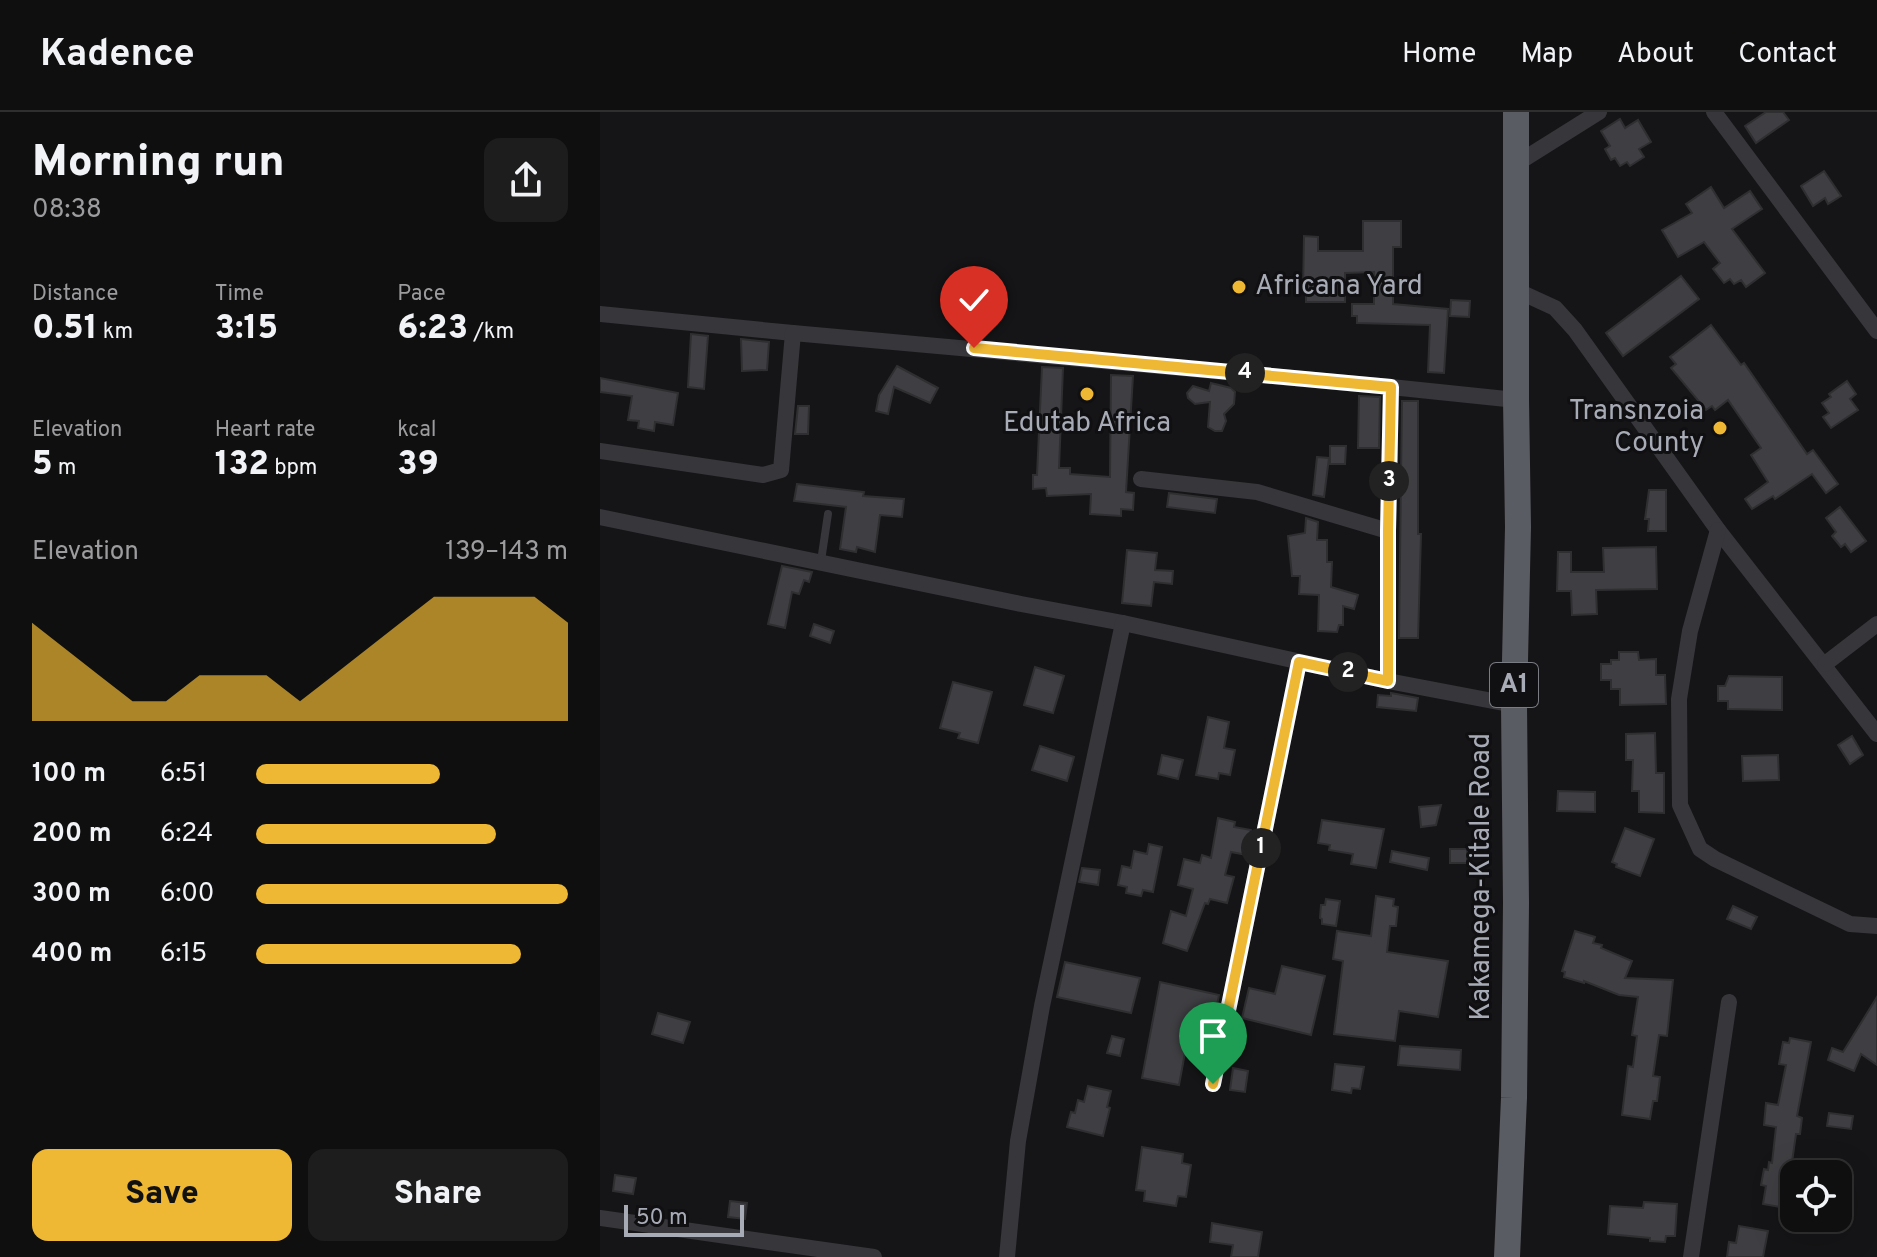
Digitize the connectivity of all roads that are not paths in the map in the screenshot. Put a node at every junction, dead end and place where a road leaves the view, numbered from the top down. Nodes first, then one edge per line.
1 (1516, 112) edge
2 (1599, 112) edge
3 (1714, 112) edge
4 (1516, 164) junction
5 (1516, 290) junction
6 (600, 314) edge
7 (1877, 331) edge
8 (793, 333) junction
9 (1391, 387) junction
10 (1516, 400) junction
11 (600, 451) edge
12 (1141, 479) dead end
13 (828, 514) dead end
14 (600, 517) edge
15 (1718, 530) junction
16 (1388, 531) junction
17 (821, 561) junction
18 (1123, 623) junction
19 (1877, 624) edge
20 (1299, 662) junction
21 (1825, 664) junction
22 (1388, 681) junction
23 (1514, 705) junction
24 (1877, 734) edge
25 (1877, 926) edge
26 (1729, 1002) dead end
27 (1213, 1084) dead end
28 (600, 1218) edge
29 (1513, 1255) edge
30 (874, 1257) edge
31 (1007, 1257) edge
32 (1691, 1257) edge

1 - 4 highway, Kakamega-Kitale Road / A1
2 - 4 street
3 - 7 street
4 - 5 highway, Kakamega-Kitale Road / A1
5 - 10 highway, Kakamega-Kitale Road / A1
5 - 15 street
6 - 8 street
8 - 9 street
8 - 11 street
9 - 10 street
9 - 16 street
10 - 23 highway, Kakamega-Kitale Road / A1
12 - 16 street
13 - 17 lane
14 - 17 street
15 - 21 street
15 - 25 street
16 - 22 street
17 - 18 street
18 - 20 street
18 - 31 street
19 - 21 street
20 - 22 street
20 - 27 street
21 - 24 street
22 - 23 street
23 - 29 highway, Kakamega-Kitale Road / A1
26 - 32 street
28 - 30 street

